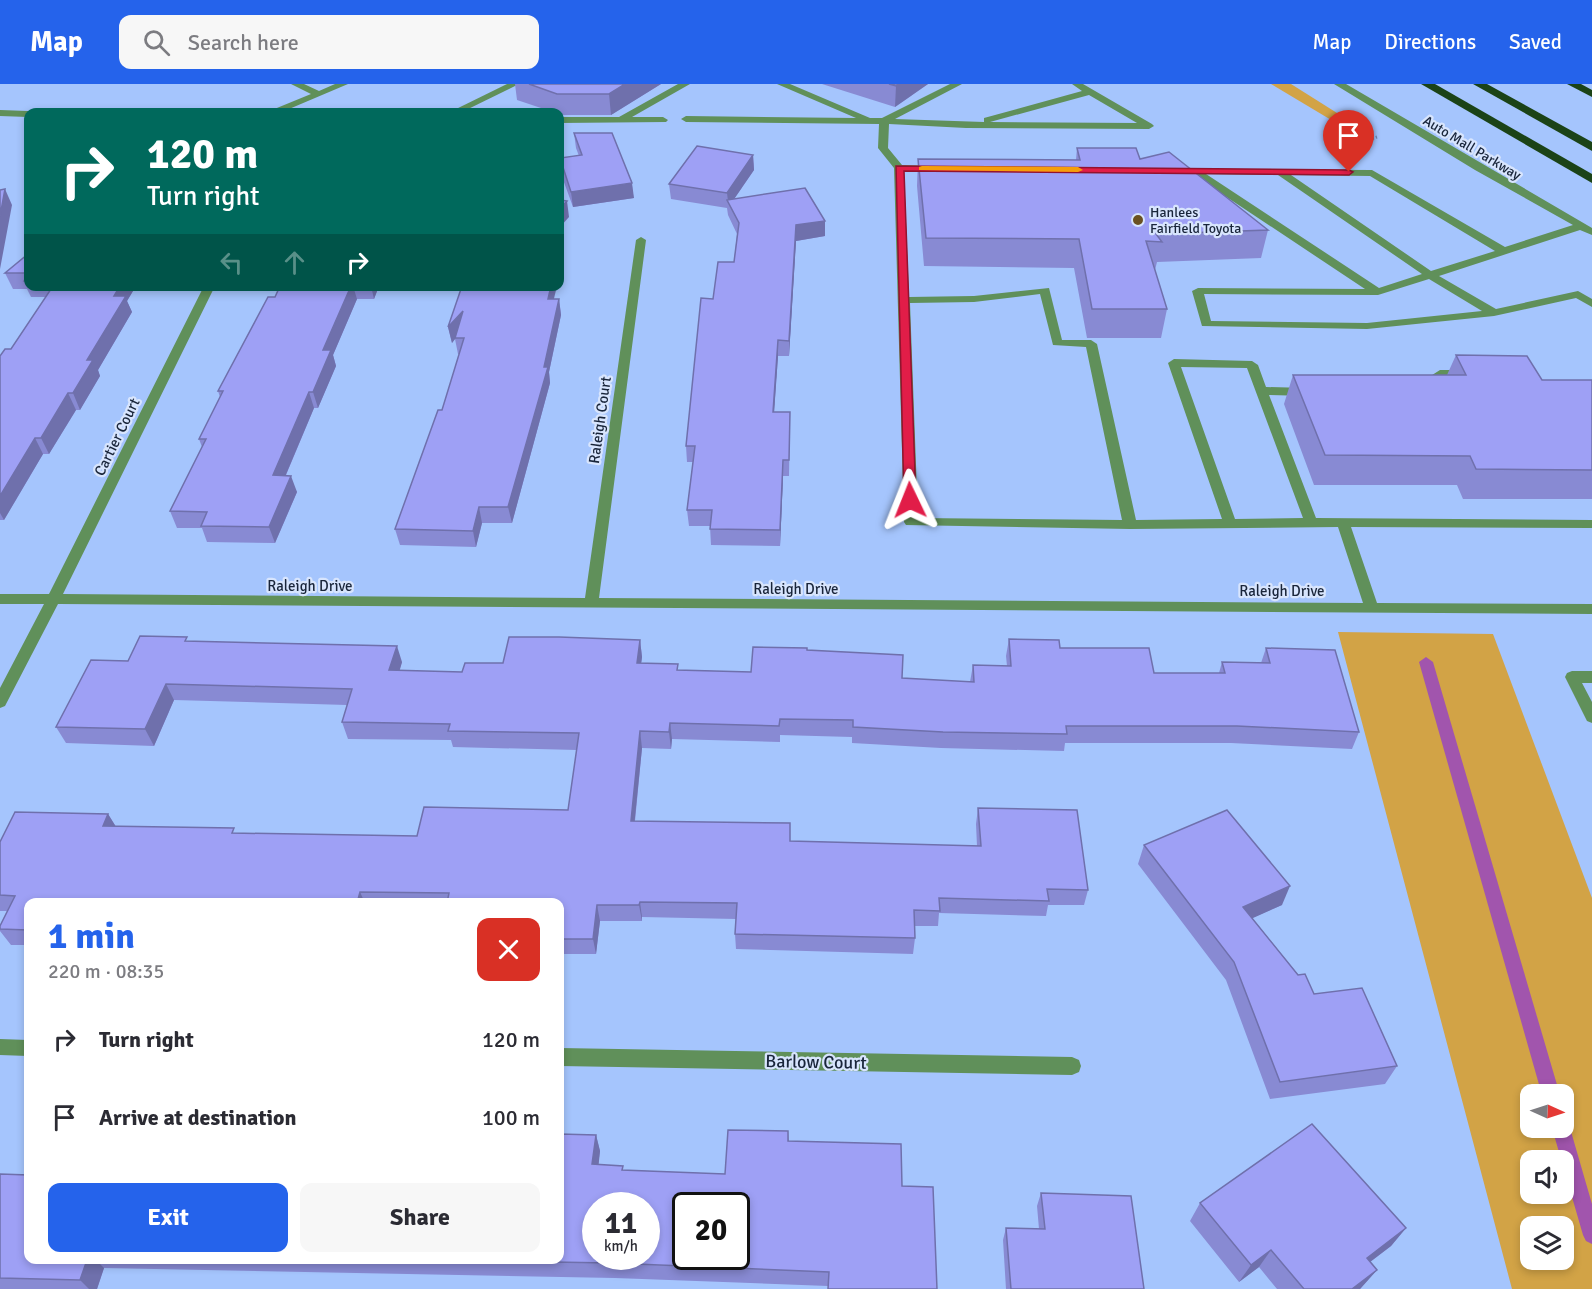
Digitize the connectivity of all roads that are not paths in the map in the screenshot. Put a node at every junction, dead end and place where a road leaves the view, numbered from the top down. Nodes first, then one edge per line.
1 (296, 84) edge
2 (343, 84) edge
3 (514, 84) edge
4 (685, 84) edge
5 (782, 84) edge
6 (957, 84) edge
7 (1077, 84) edge
8 (1340, 84) edge
9 (1427, 84) edge
10 (1479, 84) edge
11 (1574, 84) edge
12 (1090, 92) junction
13 (319, 94) junction
14 (1592, 94) edge
15 (285, 108) edge
16 (463, 108) edge
17 (0, 113) edge
18 (24, 114) edge
19 (686, 119) dead end
20 (564, 120) edge
21 (620, 120) junction
22 (663, 120) dead end
23 (873, 121) junction
24 (884, 121) junction
25 (966, 125) junction
26 (1592, 147) edge
27 (899, 168) junction
28 (947, 169) edge
29 (1162, 170) edge
30 (1194, 171) junction
31 (1280, 172) junction
32 (1592, 179) edge
33 (1581, 226) junction
34 (1592, 232) edge
35 (641, 240) dead end
36 (1503, 251) junction
37 (1430, 275) junction
38 (208, 291) edge
39 (1378, 292) junction
40 (904, 300) junction
41 (1592, 304) edge
42 (1494, 313) junction
43 (1487, 375) edge
44 (1262, 391) junction
45 (1320, 392) edge
46 (1412, 393) edge
47 (1311, 522) junction
48 (1342, 522) junction
49 (1230, 524) junction
50 (1592, 524) edge
51 (1130, 525) junction
52 (0, 599) edge
53 (54, 601) junction
54 (591, 604) junction
55 (1372, 608) junction
56 (1592, 609) edge
57 (1592, 677) edge
58 (0, 702) edge
59 (1592, 717) edge
60 (0, 1047) edge
61 (24, 1048) edge
62 (564, 1057) edge
63 (1072, 1066) dead end

1 - 13 street
2 - 13 street
3 - 16 street
4 - 21 street
5 - 23 street
6 - 24 street
7 - 12 street
8 - 33 street, Auto Mall Parkway
9 - 32 highway
10 - 26 highway
11 - 14 highway
12 - 25 street
12 - 25 street
13 - 15 street
17 - 18 street
19 - 23 street
20 - 21 street
21 - 22 street
23 - 24 street
24 - 25 street
24 - 27 street
27 - 28 street
27 - 40 street
29 - 30 street
30 - 31 street
30 - 39 street
31 - 36 street
31 - 37 street
33 - 34 street, Auto Mall Parkway
33 - 36 street
35 - 54 street, Raleigh Court
36 - 37 street
37 - 39 street
37 - 42 street
38 - 53 street, Cartier Court
39 - 42 street
40 - 51 street
40 - 51 street
41 - 42 street
43 - 46 street
44 - 45 street
44 - 47 street
44 - 49 street
47 - 48 street
47 - 49 street
48 - 50 street
48 - 55 street
49 - 51 street
52 - 53 street, Raleigh Drive
53 - 54 street, Raleigh Drive
53 - 58 street, Cartier Court
54 - 55 street, Raleigh Drive
55 - 56 street, Raleigh Drive
57 - 59 street
60 - 61 street
62 - 63 street, Barlow Court

